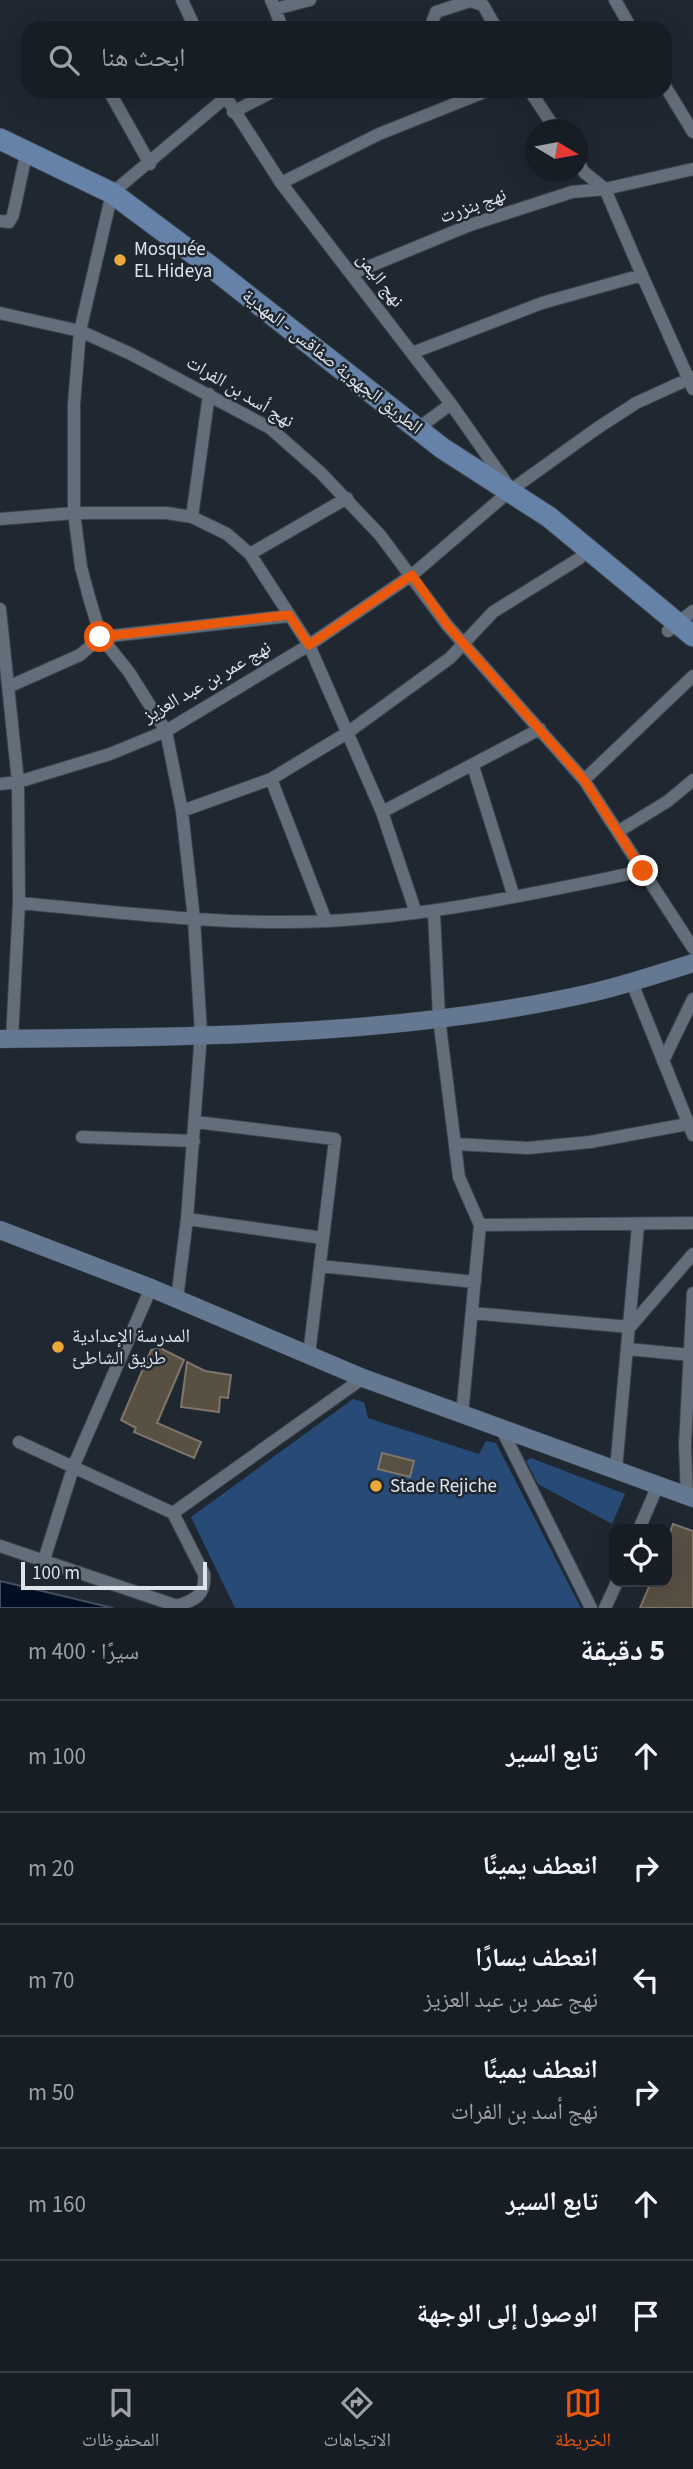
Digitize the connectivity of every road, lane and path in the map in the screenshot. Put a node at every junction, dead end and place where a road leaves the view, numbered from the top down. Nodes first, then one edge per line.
1 (182, 0) edge
2 (310, 0) edge
3 (478, 1) edge
4 (618, 1) edge
5 (273, 4) edge
6 (192, 21) edge
7 (279, 21) edge
8 (432, 21) edge
9 (492, 21) edge
10 (628, 21) edge
11 (672, 95) edge
12 (113, 98) edge
13 (219, 98) edge
14 (225, 98) edge
15 (260, 98) edge
16 (469, 98) edge
17 (535, 98) edge
18 (233, 112) junction
19 (688, 117) edge
20 (549, 119) edge
21 (693, 132) edge
22 (0, 139) edge
23 (27, 150) junction
24 (150, 164) junction
25 (693, 169) edge
26 (588, 175) edge
27 (281, 183) junction
28 (605, 189) junction
29 (113, 193) junction
30 (0, 221) edge
31 (351, 274) junction
32 (642, 275) junction
33 (0, 313) edge
34 (80, 331) junction
35 (412, 353) junction
36 (691, 381) edge
37 (209, 394) junction
38 (451, 404) junction
39 (417, 429) junction
40 (474, 437) junction
41 (454, 457) junction
42 (507, 495) junction
43 (347, 498) junction
44 (74, 513) junction
45 (192, 517) junction
46 (0, 519) edge
47 (250, 554) junction
48 (580, 558) junction
49 (412, 575) junction
50 (0, 609) edge
51 (289, 615) junction
52 (683, 625) edge
53 (100, 637) junction
54 (464, 643) junction
55 (309, 645) junction
56 (693, 654) edge
57 (693, 676) edge
58 (8, 687) junction
59 (540, 729) junction
60 (166, 731) junction
61 (347, 733) junction
62 (473, 766) junction
63 (271, 779) junction
64 (584, 780) junction
65 (693, 780) edge
66 (18, 782) junction
67 (0, 784) edge
68 (182, 811) junction
69 (382, 812) junction
70 (619, 831) junction
71 (643, 871) junction
72 (514, 897) junction
73 (19, 903) junction
74 (434, 912) junction
75 (416, 913) junction
76 (194, 919) junction
77 (326, 921) junction
78 (692, 961) edge
79 (632, 983) junction
80 (693, 999) edge
81 (439, 1018) junction
82 (201, 1033) junction
83 (6, 1039) edge
84 (663, 1061) junction
85 (196, 1122) junction
86 (690, 1130) edge
87 (82, 1137) dead end
88 (194, 1141) junction
89 (455, 1144) junction
90 (187, 1219) junction
91 (693, 1223) edge
92 (480, 1225) junction
93 (638, 1226) junction
94 (0, 1230) edge
95 (323, 1238) junction
96 (693, 1254) edge
97 (320, 1266) junction
98 (475, 1282) junction
99 (151, 1288) junction
100 (693, 1293) edge
101 (177, 1299) junction
102 (472, 1313) junction
103 (630, 1327) junction
104 (628, 1349) junction
105 (309, 1355) junction
106 (690, 1362) edge
107 (363, 1378) junction
108 (462, 1415) junction
109 (501, 1428) junction
110 (19, 1442) dead end
111 (689, 1443) edge
112 (74, 1465) junction
113 (616, 1469) junction
114 (658, 1485) junction
115 (690, 1497) edge
116 (173, 1513) junction
117 (641, 1524) edge
118 (0, 1546) edge
119 (43, 1563) junction
120 (615, 1587) edge
121 (591, 1608) edge
122 (606, 1608) edge

1 - 6 street
2 - 5 street
3 - 8 street
3 - 9 street
4 - 10 street
5 - 7 street
11 - 19 street
12 - 24 street
13 - 24 street
14 - 18 street, نهج اليمن
15 - 18 street
16 - 27 street
17 - 20 street
18 - 27 street, نهج اليمن
19 - 21 street
22 - 23 main road, الطريق الجهوية صفاقس - المهدية
23 - 29 main road, الطريق الجهوية صفاقس - المهدية
23 - 30 street
24 - 29 street
25 - 28 street, نهج بنزرت
26 - 28 street
27 - 31 street, نهج اليمن
28 - 31 street, نهج بنزرت
28 - 32 street
29 - 34 street
29 - 39 main road, الطريق الجهوية صفاقس - المهدية
31 - 35 street, نهج اليمن
32 - 35 street
32 - 36 street
33 - 34 street, نهج أسد بن الفرات
34 - 37 street, نهج أسد بن الفرات
34 - 44 street
35 - 38 street, نهج اليمن
36 - 42 street, نهج عمر بن عبد العزيز
37 - 43 street, نهج أسد بن الفرات
37 - 45 street
38 - 39 street
38 - 40 street, نهج اليمن
39 - 41 main road, الطريق الجهوية صفاقس - المهدية
40 - 41 street
40 - 42 street, نهج اليمن
41 - 42 main road, الطريق الجهوية صفاقس - المهدية
42 - 48 main road, الطريق الجهوية صفاقس - المهدية
42 - 49 street, نهج عمر بن عبد العزيز
42 - 52 main road, الطريق الجهوية صفاقس - المهدية
43 - 47 street
43 - 49 street, نهج أسد بن الفرات
44 - 45 street
44 - 46 street
44 - 53 street
45 - 47 street
47 - 51 street
48 - 52 main road, الطريق الجهوية صفاقس - المهدية
48 - 54 street
49 - 54 street, نهج أسد بن الفرات
49 - 55 street, نهج عمر بن عبد العزيز
50 - 58 street
51 - 53 street
51 - 55 street
52 - 56 main road, الطريق الجهوية صفاقس - المهدية
53 - 58 street
53 - 60 street
54 - 59 street, نهج أسد بن الفرات
54 - 61 street
55 - 60 street, نهج عمر بن عبد العزيز
55 - 61 street
57 - 64 street
58 - 66 street
59 - 62 street
59 - 64 street, نهج أسد بن الفرات
60 - 66 street, نهج عمر بن عبد العزيز
60 - 68 street
61 - 63 street
61 - 69 street
62 - 69 street
62 - 72 street
63 - 68 street
63 - 77 street
64 - 70 street, نهج أسد بن الفرات
65 - 70 street
66 - 67 street, نهج عمر بن عبد العزيز
66 - 73 street
68 - 76 street
69 - 75 street
70 - 71 street, نهج أسد بن الفرات
71 - 72 street
71 - 78 street, نهج أسد بن الفرات
72 - 74 street
73 - 76 street
73 - 83 street
74 - 75 street
74 - 81 street
75 - 77 street
76 - 77 street
76 - 82 street
78 - 79 street
79 - 81 street
79 - 84 street
80 - 84 street
81 - 82 street
81 - 89 street
82 - 83 street
82 - 85 street
84 - 86 street
85 - 88 street
85 - 95 street
86 - 89 street
87 - 88 street
88 - 90 street
89 - 92 street
90 - 95 street
90 - 101 street
91 - 93 street
92 - 93 street
92 - 98 street
93 - 103 street
94 - 99 street
95 - 97 street
96 - 103 street
97 - 98 street
97 - 105 street
98 - 102 street
99 - 101 street
99 - 112 street
100 - 106 street
101 - 105 street
102 - 103 street
102 - 108 street
103 - 104 street
104 - 106 street
104 - 113 street
105 - 107 street
106 - 111 street
107 - 108 street
107 - 116 street
108 - 109 street
109 - 113 street
109 - 121 street
110 - 112 street
111 - 115 street
112 - 116 street
112 - 119 street
113 - 114 street
114 - 115 street
114 - 117 street
116 - 119 street
118 - 119 street
120 - 122 street

